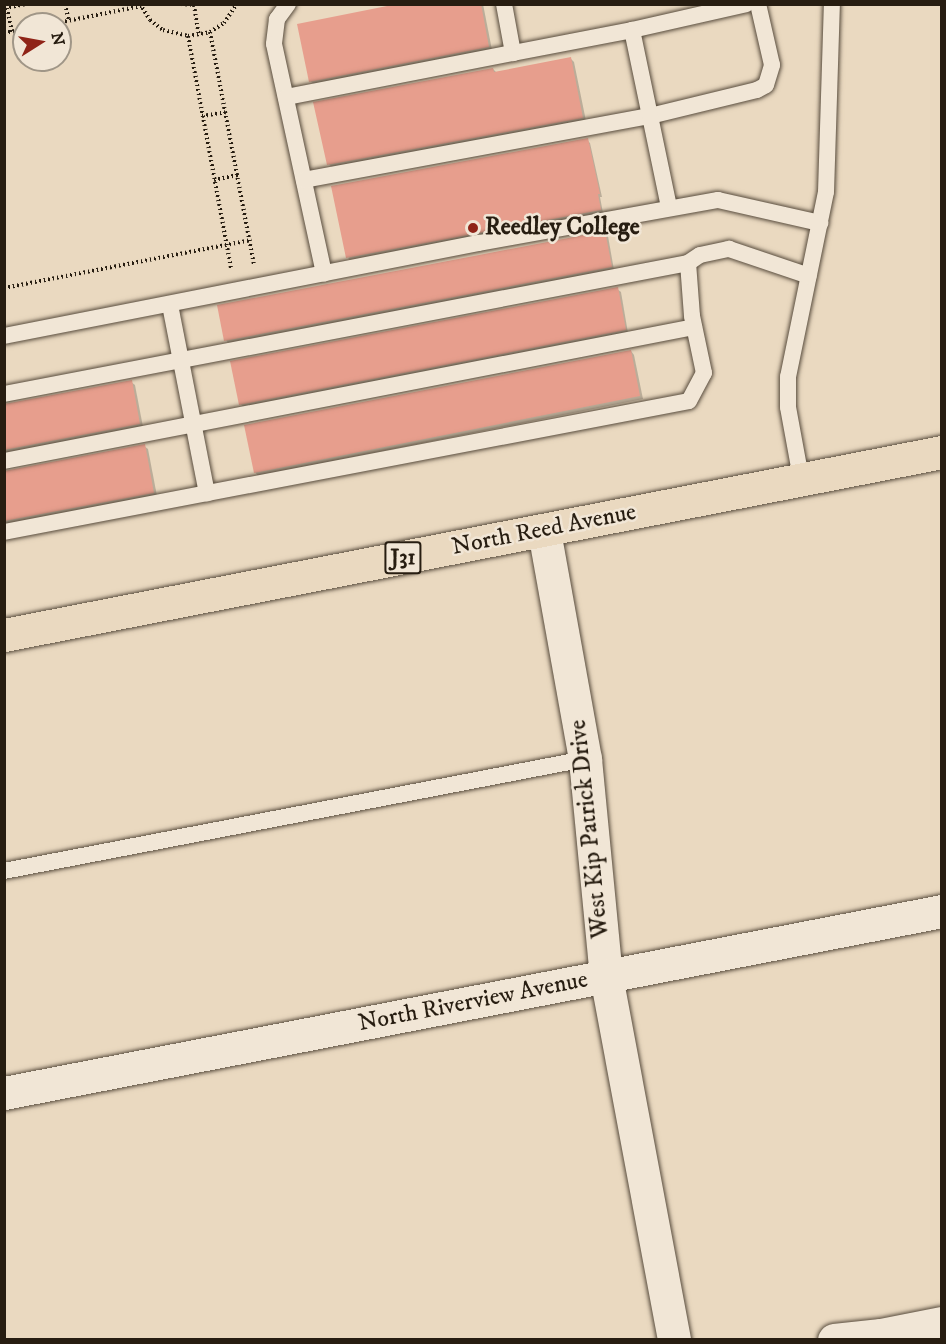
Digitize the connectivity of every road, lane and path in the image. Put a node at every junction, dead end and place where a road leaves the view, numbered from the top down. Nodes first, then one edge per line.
1 (25, 4) edge
2 (181, 4) edge
3 (237, 4) edge
4 (288, 4) edge
5 (504, 4) edge
6 (746, 4) edge
7 (758, 4) edge
8 (832, 4) edge
9 (141, 5) edge
10 (195, 5) edge
11 (6, 8) edge
12 (72, 20) edge
13 (632, 30) junction
14 (12, 32) joint
15 (210, 32) junction
16 (4, 33) edge
17 (188, 36) junction
18 (199, 36) junction
19 (513, 53) junction
20 (286, 98) junction
21 (226, 112) junction
22 (202, 116) junction
23 (650, 116) junction
24 (238, 175) junction
25 (214, 180) junction
26 (304, 180) junction
27 (669, 207) junction
28 (820, 223) junction
29 (250, 240) junction
30 (226, 244) junction
31 (688, 263) junction
32 (247, 265) dead end
33 (239, 267) dead end
34 (324, 274) junction
35 (809, 276) junction
36 (4, 288) edge
37 (170, 305) junction
38 (694, 327) junction
39 (4, 336) edge
40 (180, 360) junction
41 (4, 394) edge
42 (193, 425) junction
43 (942, 452) edge
44 (4, 461) edge
45 (801, 478) junction
46 (207, 493) junction
47 (544, 531) junction
48 (4, 532) edge
49 (4, 635) edge
50 (585, 759) junction
51 (4, 871) edge
52 (942, 911) edge
53 (606, 976) junction
54 (4, 1093) edge
55 (942, 1323) edge
56 (674, 1340) edge
57 (834, 1340) edge

1 - 11 path
2 - 10 path
3 - 15 path
4 - 20 lane
5 - 19 lane
6 - 13 lane
7 - 23 lane
8 - 28 lane
9 - 12 path
9 - 17 path
10 - 18 path
11 - 14 path
13 - 19 lane
13 - 23 lane
14 - 16 path
15 - 18 path
15 - 21 path
17 - 18 path
17 - 22 path
19 - 20 lane
20 - 26 lane
21 - 22 path
21 - 24 path
22 - 25 path
23 - 26 lane
23 - 27 lane
24 - 25 path
24 - 29 path
25 - 30 path
26 - 34 lane
27 - 28 lane
27 - 34 lane
28 - 35 lane
29 - 30 path
29 - 32 path
30 - 33 path
30 - 36 path
31 - 35 lane
31 - 38 lane
31 - 40 lane
34 - 37 lane
35 - 45 lane
37 - 39 lane
37 - 40 lane
38 - 42 lane
38 - 46 lane
40 - 41 lane
40 - 42 lane
42 - 44 lane
42 - 46 lane
43 - 45 main road, North Reed Avenue / J31
45 - 47 main road, North Reed Avenue / J31
46 - 48 lane
47 - 49 main road, North Reed Avenue / J31
47 - 50 street, West Kip Patrick Drive
50 - 51 lane
50 - 53 street, West Kip Patrick Drive
52 - 53 street, North Riverview Avenue
53 - 54 street, North Riverview Avenue
53 - 56 street, West Kip Patrick Drive
55 - 57 street

